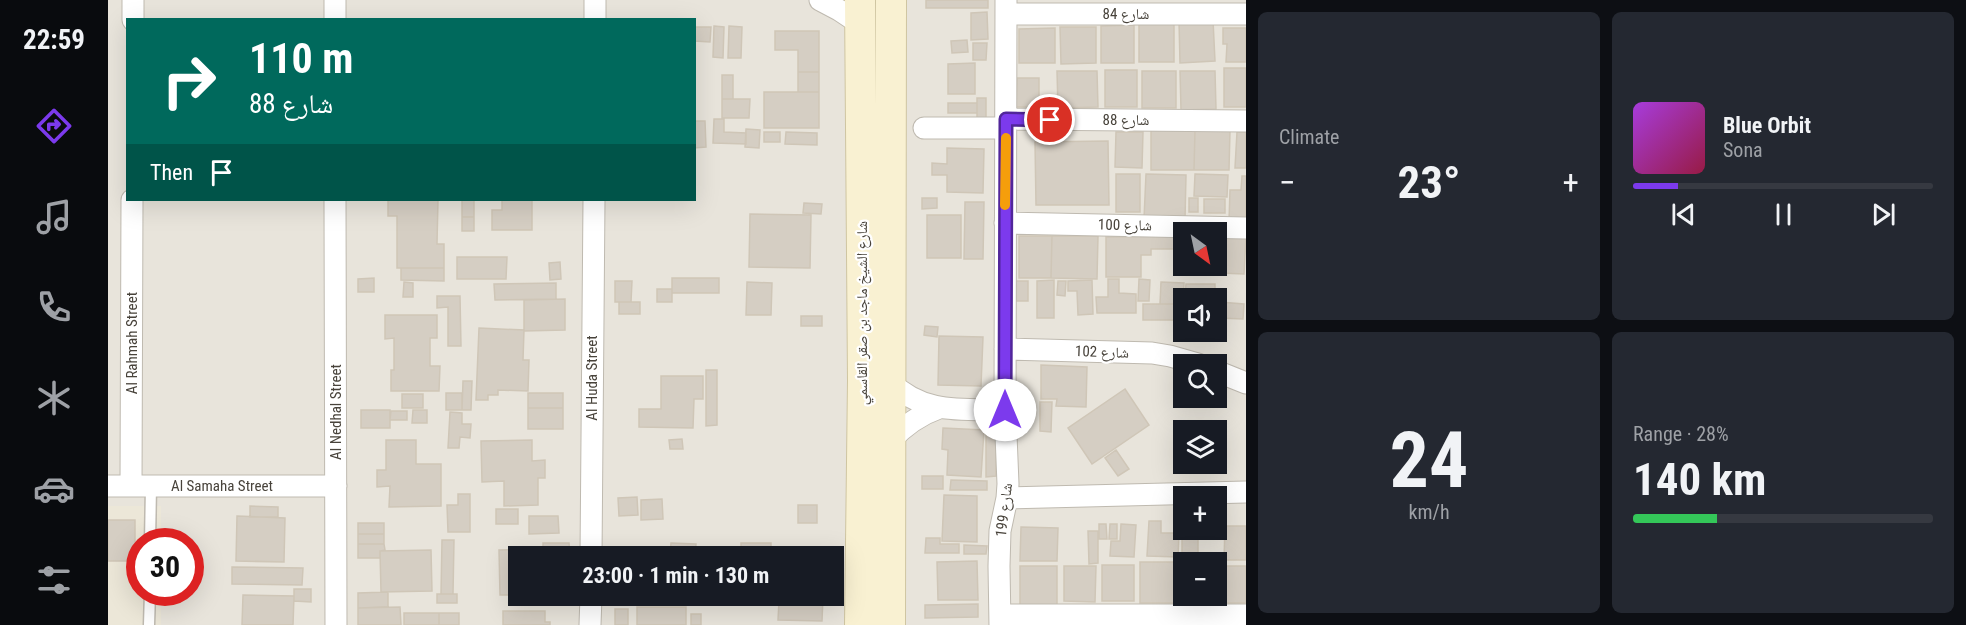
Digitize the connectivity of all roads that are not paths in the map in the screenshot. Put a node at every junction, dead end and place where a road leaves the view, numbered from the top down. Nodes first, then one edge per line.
1 (133, 0) edge
2 (335, 0) edge
3 (595, 0) edge
4 (820, 0) edge
5 (891, 0) edge
6 (1006, 7) edge
7 (860, 12) edge
8 (1246, 14) edge
9 (133, 18) edge
10 (335, 18) edge
11 (595, 18) edge
12 (1246, 121) edge
13 (1006, 124) junction
14 (924, 128) dead end
15 (132, 201) edge
16 (335, 201) edge
17 (594, 201) edge
18 (1005, 223) junction
19 (1246, 228) edge
20 (1005, 349) junction
21 (1173, 357) edge
22 (1227, 375) edge
23 (889, 381) junction
24 (1246, 383) edge
25 (939, 408) junction
26 (1005, 410) junction
27 (890, 441) junction
28 (108, 486) edge
29 (141, 486) junction
30 (336, 486) junction
31 (1246, 492) edge
32 (1007, 498) junction
33 (148, 528) edge
34 (591, 546) edge
35 (861, 562) junction
36 (150, 606) edge
37 (591, 606) edge
38 (1246, 615) edge
39 (1000, 620) edge
40 (149, 625) edge
41 (336, 625) edge
42 (591, 625) edge
43 (860, 625) edge
44 (873, 625) edge
45 (890, 625) edge

1 - 9 street
2 - 10 street
3 - 11 street
4 - 7 street
5 - 23 street, شارع الشيخ ماجد بن صقر القاسمي
6 - 8 street, شارع 84
6 - 13 street, شارع 199
7 - 35 street, شارع الشيخ ماجد بن صقر القاسمي
12 - 13 street, شارع 88
13 - 14 street, شارع 88
13 - 18 street, شارع 199
15 - 29 street, Al Rahmah Street
16 - 30 street, Al Nedhal Street
17 - 34 street, Al Huda Street
18 - 19 street, شارع 100
18 - 20 street, شارع 199
20 - 21 street, شارع 102
20 - 26 street, شارع 199
22 - 24 street
23 - 25 street
23 - 27 street, شارع الشيخ ماجد بن صقر القاسمي
25 - 26 street
25 - 27 street
26 - 32 street, شارع 199
27 - 45 street, شارع الشيخ ماجد بن صقر القاسمي
28 - 29 street, Al Samaha Street
29 - 30 street, Al Samaha Street
29 - 33 lane
30 - 41 street, Al Nedhal Street
31 - 32 street
32 - 39 street, شارع 199
35 - 43 street, شارع الشيخ ماجد بن صقر القاسمي
35 - 44 street
36 - 40 lane
37 - 42 street
38 - 39 street

